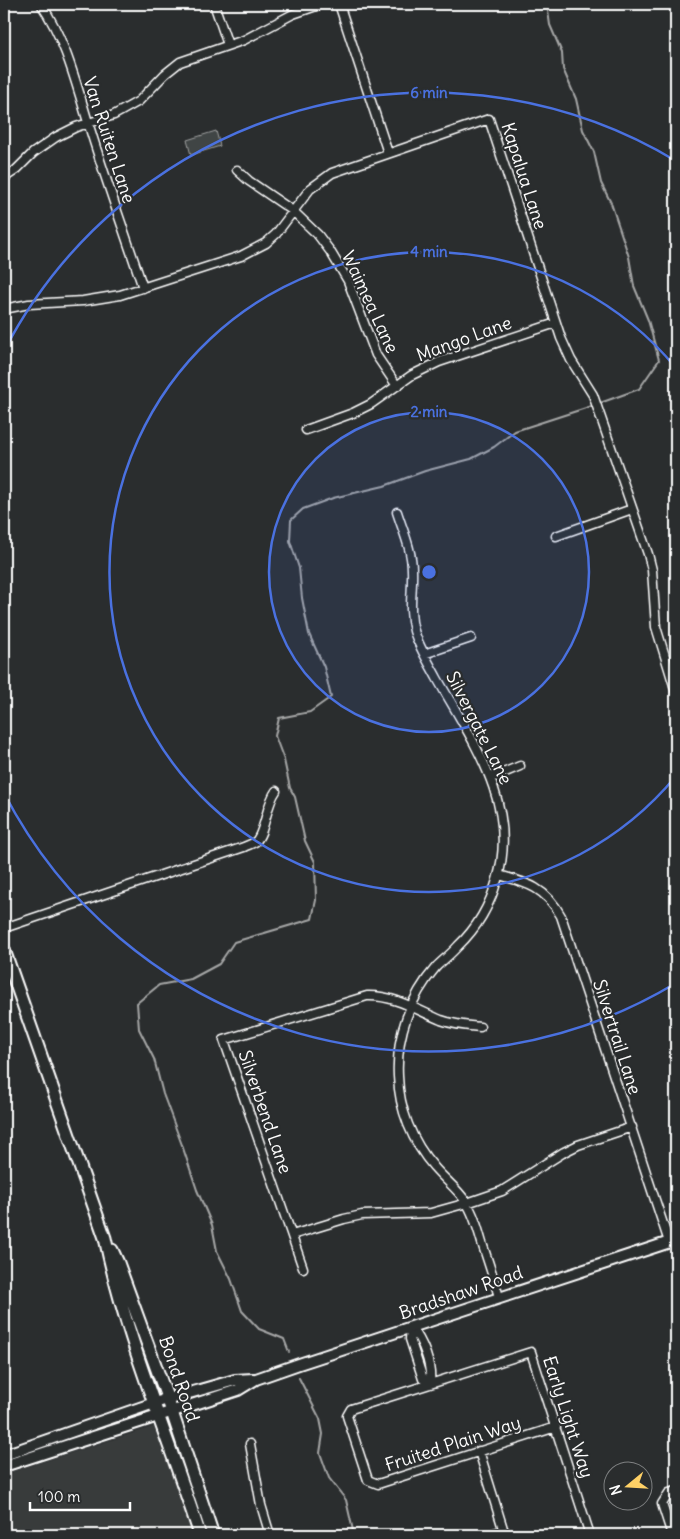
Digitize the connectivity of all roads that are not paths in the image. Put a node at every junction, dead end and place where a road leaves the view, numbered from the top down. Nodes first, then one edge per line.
1 (41, 4) edge
2 (214, 4) edge
3 (322, 4) edge
4 (339, 4) edge
5 (228, 45) junction
6 (88, 124) junction
7 (388, 153) junction
8 (237, 170) dead end
9 (4, 178) edge
10 (293, 212) junction
11 (143, 288) junction
12 (4, 309) edge
13 (556, 323) junction
14 (397, 386) junction
15 (306, 430) dead end
16 (632, 509) junction
17 (397, 512) dead end
18 (556, 536) dead end
19 (471, 638) dead end
20 (424, 654) junction
21 (676, 692) edge
22 (520, 766) dead end
23 (491, 778) junction
24 (276, 790) dead end
25 (499, 875) junction
26 (4, 928) edge
27 (4, 950) edge
28 (411, 1006) junction
29 (480, 1027) dead end
30 (632, 1127) junction
31 (467, 1203) junction
32 (292, 1235) junction
33 (105, 1238) junction
34 (673, 1241) edge
35 (303, 1268) dead end
36 (116, 1288) junction
37 (499, 1297) junction
38 (411, 1327) junction
39 (145, 1335) junction
40 (430, 1384) junction
41 (154, 1403) junction
42 (170, 1406) junction
43 (159, 1416) junction
44 (556, 1427) junction
45 (250, 1444) dead end
46 (478, 1451) junction
47 (4, 1455) edge
48 (4, 1466) edge
49 (676, 1491) edge
50 (504, 1533) edge
51 (200, 1535) edge
52 (213, 1535) edge
53 (270, 1535) edge
54 (488, 1535) edge
55 (590, 1535) edge
56 (672, 1535) edge

1 - 6 street, Van Ruiten Lane
2 - 5 street
3 - 5 street
4 - 7 street
5 - 6 street
6 - 9 street
6 - 11 street, Van Ruiten Lane
7 - 10 street, Kapalua Lane
7 - 13 street, Kapalua Lane
8 - 10 street, Waimea Lane
10 - 11 street, Kapalua Lane
10 - 14 street, Waimea Lane
11 - 12 street, Kapalua Lane
13 - 14 street, Mango Lane
13 - 16 street, Kapalua Lane
14 - 15 street, Mango Lane
16 - 18 street
16 - 21 street, Kapalua Lane
17 - 20 street, Silvergate Lane
19 - 20 street
20 - 23 street, Silvergate Lane
22 - 23 street
23 - 25 street, Silvergate Lane
24 - 26 street
25 - 28 street, Silvergate Lane
25 - 30 street, Silvertrail Lane
27 - 33 main road, Bond Road
28 - 29 street
28 - 31 street, Silvergate Lane
28 - 32 street, Silverbend Lane
30 - 31 street
30 - 34 street, Silvertrail Lane
31 - 32 street
31 - 37 street, Silvergate Lane
32 - 35 street, Silverbend Lane
33 - 36 main road, Bond Road
33 - 39 main road, Bond Road
34 - 37 main road, Bradshaw Road
36 - 39 main road
36 - 41 main road, Bond Road
37 - 38 main road, Bradshaw Road
38 - 40 street
38 - 42 main road, Bradshaw Road
39 - 42 main road, Bond Road
40 - 44 street, Early Light Way
40 - 46 street, Fruited Plain Way
41 - 42 main road, Bradshaw Road
41 - 43 main road, Bond Road
41 - 47 main road, Bradshaw Road
42 - 43 main road, Bradshaw Road
42 - 52 main road, Bond Road
43 - 48 main road, Bradshaw Road
43 - 51 main road, Bond Road
44 - 46 street, Fruited Plain Way
44 - 55 street, Early Light Way
45 - 53 street
46 - 50 street
49 - 56 street
50 - 54 street

